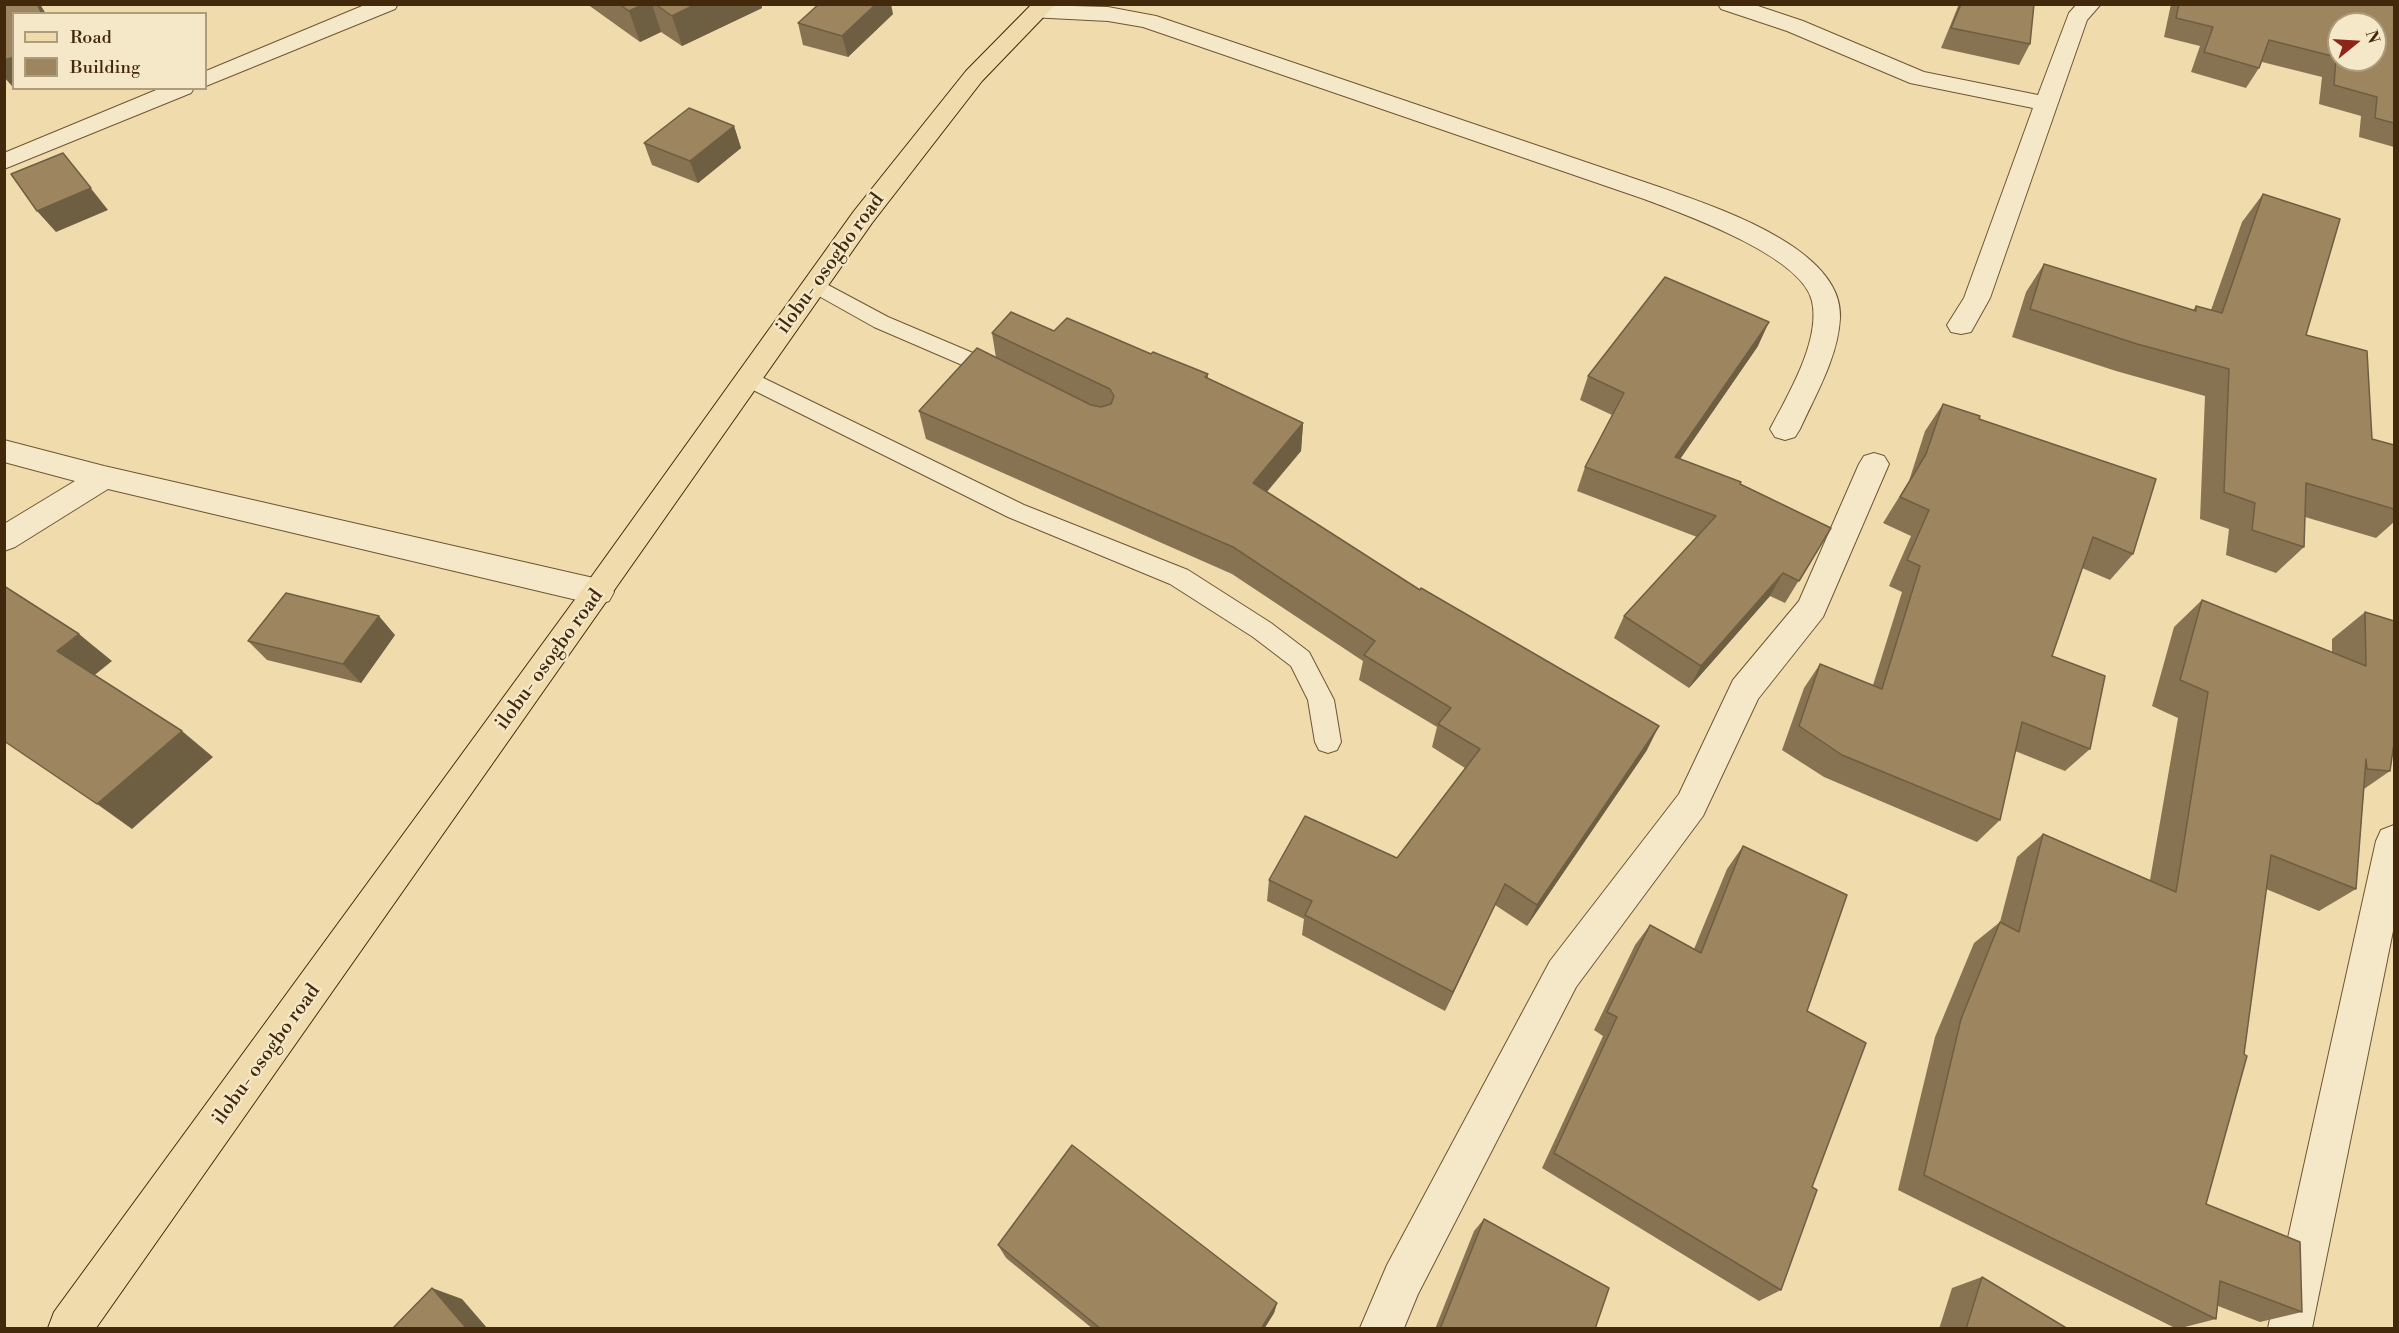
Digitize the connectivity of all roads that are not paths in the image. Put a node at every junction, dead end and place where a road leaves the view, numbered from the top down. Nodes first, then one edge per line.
1 (387, 4) edge
2 (1729, 4) edge
3 (2090, 4) edge
4 (1042, 8) edge
5 (207, 79) edge
6 (178, 90) edge
7 (2047, 104) junction
8 (4, 162) edge
9 (815, 285) junction
10 (1961, 326) dead end
11 (749, 379) junction
12 (1016, 381) edge
13 (1785, 429) dead end
14 (4, 450) edge
15 (1875, 464) dead end
16 (104, 477) junction
17 (4, 539) edge
18 (598, 592) junction
19 (1328, 741) dead end
20 (2394, 841) edge
21 (70, 1329) edge
22 (1382, 1329) edge
23 (2290, 1329) edge

1 - 5 street
2 - 7 street
3 - 7 street
4 - 9 main road, ilobu- osogbo road
4 - 13 street
6 - 8 street
7 - 10 street
9 - 11 main road, ilobu- osogbo road
9 - 12 lane
11 - 18 main road, ilobu- osogbo road
11 - 19 lane
14 - 16 street
15 - 22 street
16 - 17 street
16 - 18 street
18 - 21 main road, ilobu- osogbo road
20 - 23 street

